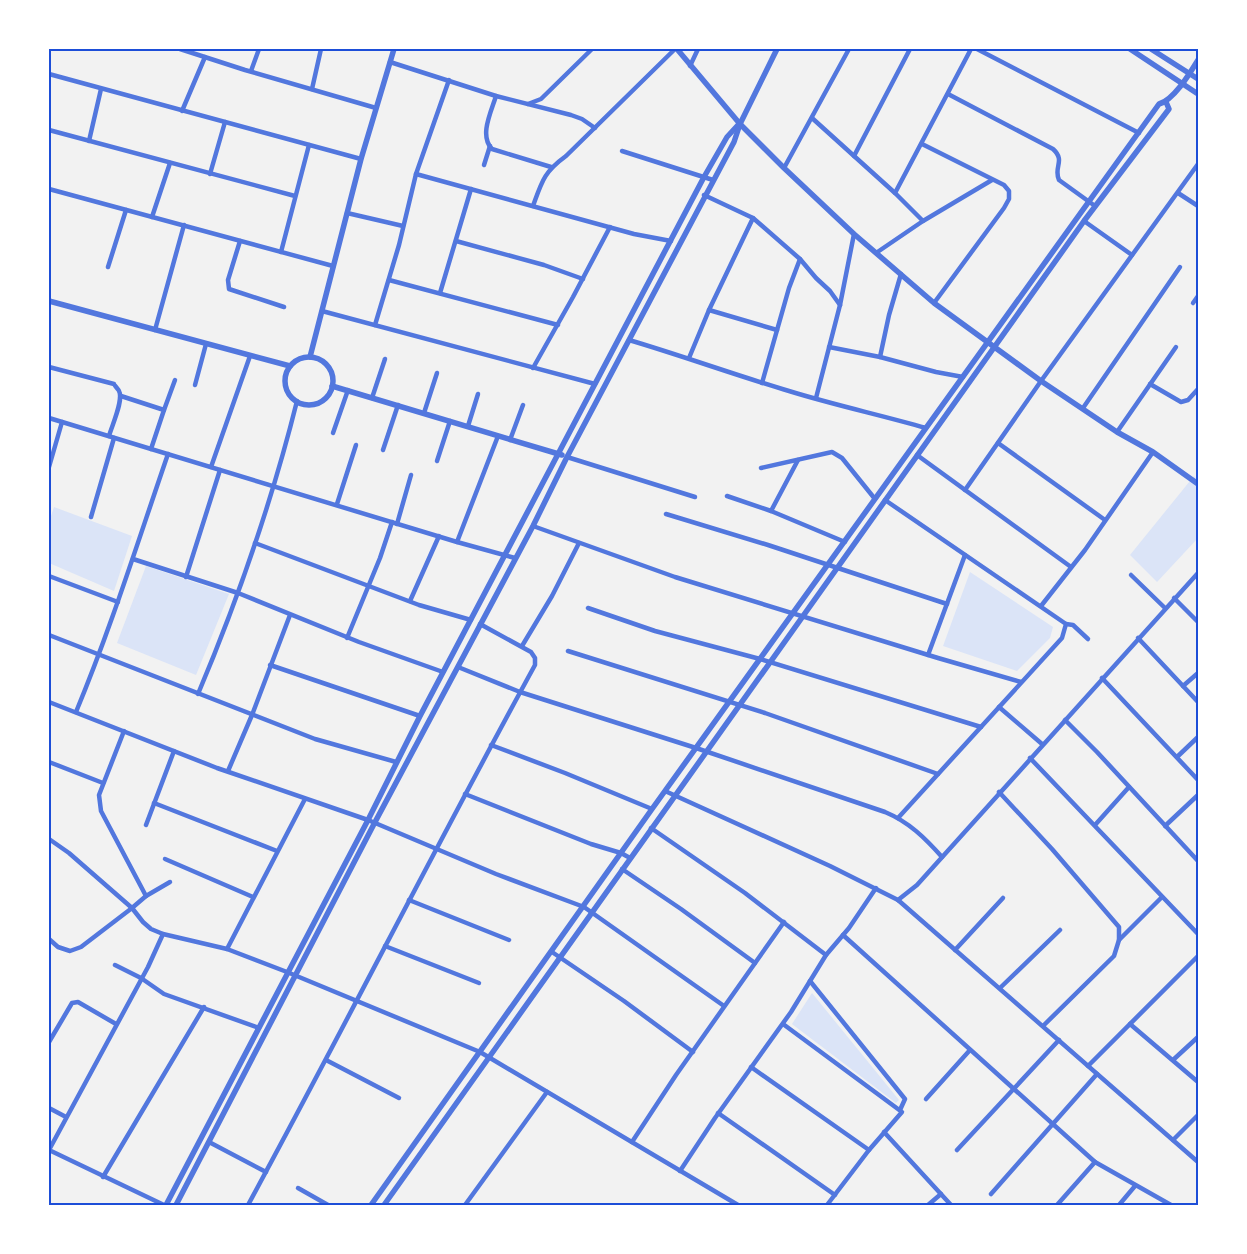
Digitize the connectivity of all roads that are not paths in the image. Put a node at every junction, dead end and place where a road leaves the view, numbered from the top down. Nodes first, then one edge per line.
1 (180, 49) edge
2 (259, 49) edge
3 (321, 49) edge
4 (394, 49) edge
5 (592, 49) edge
6 (676, 49) edge
7 (698, 49) edge
8 (777, 49) edge
9 (850, 49) edge
10 (910, 49) edge
11 (971, 49) edge
12 (977, 49) edge
13 (1130, 49) edge
14 (1151, 49) edge
15 (194, 51) edge
16 (205, 57) junction
17 (1198, 60) edge
18 (390, 62) junction
19 (690, 66) junction
20 (251, 71) junction
21 (1190, 73) junction
22 (49, 74) edge
23 (1198, 79) edge
24 (449, 80) junction
25 (1182, 84) junction
26 (101, 88) junction
27 (312, 89) junction
28 (948, 94) junction
29 (1198, 94) edge
30 (496, 96) junction
31 (1166, 102) junction
32 (527, 104) junction
33 (376, 108) junction
34 (182, 111) junction
35 (812, 118) junction
36 (224, 122) junction
37 (740, 124) junction
38 (595, 128) junction
39 (49, 130) edge
40 (1139, 133) junction
41 (90, 141) junction
42 (922, 144) junction
43 (309, 145) junction
44 (490, 146) junction
45 (622, 152) dead end
46 (854, 156) junction
47 (361, 159) junction
48 (170, 163) junction
49 (1198, 164) edge
50 (484, 165) dead end
51 (551, 167) junction
52 (784, 168) junction
53 (210, 174) junction
54 (416, 174) junction
55 (704, 177) junction
56 (713, 180) junction
57 (992, 180) junction
58 (49, 189) edge
59 (471, 189) junction
60 (895, 192) junction
61 (1178, 193) junction
62 (704, 195) junction
63 (295, 196) junction
64 (1092, 204) junction
65 (533, 206) junction
66 (1198, 206) edge
67 (126, 210) junction
68 (347, 213) junction
69 (152, 217) junction
70 (753, 218) junction
71 (923, 221) junction
72 (1084, 221) junction
73 (184, 225) junction
74 (403, 226) junction
75 (610, 228) junction
76 (854, 234) junction
77 (240, 240) junction
78 (456, 241) junction
79 (672, 241) junction
80 (281, 252) junction
81 (876, 253) junction
82 (1132, 255) junction
83 (800, 259) junction
84 (333, 266) junction
85 (108, 267) dead end
86 (1180, 267) dead end
87 (901, 274) junction
88 (583, 279) junction
89 (389, 280) junction
90 (440, 293) junction
91 (1198, 296) edge
92 (49, 301) edge
93 (934, 303) junction
94 (1193, 303) dead end
95 (840, 306) junction
96 (284, 307) dead end
97 (709, 310) junction
98 (322, 311) junction
99 (375, 325) junction
100 (558, 325) junction
101 (155, 330) junction
102 (777, 330) junction
103 (629, 340) junction
104 (988, 343) junction
105 (206, 344) junction
106 (829, 346) junction
107 (994, 347) junction
108 (1176, 347) dead end
109 (250, 356) junction
110 (310, 357) junction
111 (880, 357) junction
112 (689, 358) junction
113 (386, 359) dead end
114 (290, 366) junction
115 (49, 367) edge
116 (533, 368) junction
117 (437, 373) dead end
118 (963, 377) junction
119 (175, 380) dead end
120 (1041, 381) junction
121 (762, 383) junction
122 (595, 384) junction
123 (1150, 384) junction
124 (195, 385) dead end
125 (332, 386) junction
126 (1198, 389) edge
127 (348, 390) junction
128 (478, 394) dead end
129 (121, 396) junction
130 (372, 398) junction
131 (816, 398) junction
132 (297, 401) junction
133 (398, 405) junction
134 (523, 405) dead end
135 (1083, 408) junction
136 (164, 410) junction
137 (424, 413) junction
138 (49, 418) edge
139 (450, 421) junction
140 (62, 422) junction
141 (468, 426) junction
142 (926, 428) junction
143 (1117, 432) junction
144 (333, 433) dead end
145 (498, 436) junction
146 (111, 437) junction
147 (510, 440) junction
148 (998, 443) junction
149 (356, 445) dead end
150 (151, 449) junction
151 (384, 450) dead end
152 (1152, 452) junction
153 (168, 454) junction
154 (559, 454) junction
155 (917, 455) junction
156 (567, 456) junction
157 (798, 459) junction
158 (437, 461) dead end
159 (49, 467) edge
160 (211, 467) junction
161 (761, 468) dead end
162 (220, 470) junction
163 (411, 475) dead end
164 (1198, 484) edge
165 (272, 486) junction
166 (965, 490) junction
167 (727, 496) dead end
168 (695, 497) dead end
169 (875, 499) junction
170 (885, 500) junction
171 (337, 504) junction
172 (770, 511) junction
173 (666, 514) dead end
174 (91, 518) dead end
175 (1105, 520) junction
176 (395, 523) junction
177 (533, 526) junction
178 (439, 536) junction
179 (255, 542) junction
180 (457, 542) junction
181 (845, 542) junction
182 (579, 543) junction
183 (506, 554) junction
184 (965, 556) junction
185 (515, 558) junction
186 (133, 559) junction
187 (828, 566) junction
188 (1071, 567) junction
189 (837, 568) junction
190 (1198, 573) edge
191 (1131, 575) dead end
192 (49, 576) edge
193 (186, 577) junction
194 (368, 586) junction
195 (238, 594) junction
196 (1174, 598) junction
197 (410, 601) junction
198 (118, 602) junction
199 (947, 604) junction
200 (1041, 606) junction
201 (588, 608) dead end
202 (1165, 608) junction
203 (794, 613) junction
204 (290, 615) junction
205 (803, 615) junction
206 (471, 620) junction
207 (1198, 622) edge
208 (480, 624) junction
209 (1066, 624) junction
210 (49, 635) edge
211 (347, 638) junction
212 (1138, 638) junction
213 (1088, 639) dead end
214 (522, 646) junction
215 (568, 652) dead end
216 (100, 654) junction
217 (928, 655) junction
218 (760, 659) junction
219 (769, 663) junction
220 (270, 665) junction
221 (458, 667) junction
222 (443, 672) junction
223 (1198, 673) edge
224 (1102, 678) junction
225 (1021, 682) junction
226 (1183, 686) junction
227 (520, 692) junction
228 (198, 694) junction
229 (49, 702) edge
230 (1198, 702) edge
231 (730, 703) junction
232 (738, 706) junction
233 (999, 707) junction
234 (76, 712) junction
235 (252, 715) junction
236 (420, 716) junction
237 (1065, 720) junction
238 (981, 727) junction
239 (124, 731) junction
240 (1198, 738) edge
241 (1042, 744) junction
242 (491, 745) junction
243 (696, 748) junction
244 (174, 751) junction
245 (706, 752) junction
246 (1177, 757) junction
247 (1030, 758) junction
248 (49, 762) edge
249 (396, 762) junction
250 (228, 771) junction
251 (938, 774) junction
252 (1198, 780) edge
253 (103, 783) junction
254 (1129, 787) junction
255 (665, 792) junction
256 (999, 792) junction
257 (465, 794) junction
258 (1198, 794) edge
259 (674, 796) junction
260 (305, 799) junction
261 (154, 803) junction
262 (652, 809) junction
263 (898, 818) junction
264 (368, 820) junction
265 (374, 824) junction
266 (146, 825) dead end
267 (1095, 825) junction
268 (1165, 826) junction
269 (651, 828) junction
270 (49, 839) edge
271 (435, 850) junction
272 (277, 851) junction
273 (621, 853) junction
274 (942, 857) junction
275 (630, 858) junction
276 (165, 859) dead end
277 (1198, 861) edge
278 (622, 869) junction
279 (170, 882) dead end
280 (876, 888) junction
281 (146, 896) junction
282 (253, 897) junction
283 (1162, 897) junction
284 (1003, 898) dead end
285 (409, 900) junction
286 (898, 900) junction
287 (584, 907) junction
288 (132, 908) junction
289 (591, 912) junction
290 (784, 922) junction
291 (1060, 930) dead end
292 (163, 934) junction
293 (1198, 934) edge
294 (844, 935) junction
295 (49, 939) edge
296 (509, 940) dead end
297 (1119, 940) junction
298 (385, 946) junction
299 (227, 949) junction
300 (955, 950) junction
301 (552, 952) junction
302 (826, 955) junction
303 (1198, 956) edge
304 (559, 957) junction
305 (755, 963) junction
306 (115, 965) dead end
307 (287, 972) junction
308 (296, 976) junction
309 (141, 978) junction
310 (810, 981) junction
311 (479, 983) dead end
312 (1000, 988) junction
313 (356, 1002) junction
314 (724, 1006) junction
315 (204, 1007) junction
316 (116, 1024) junction
317 (782, 1024) junction
318 (1130, 1024) junction
319 (1042, 1026) junction
320 (259, 1028) junction
321 (1198, 1037) edge
322 (1059, 1040) junction
323 (49, 1042) edge
324 (970, 1050) junction
325 (480, 1052) junction
326 (692, 1052) junction
327 (488, 1057) junction
328 (326, 1060) junction
329 (1172, 1060) junction
330 (1088, 1066) junction
331 (751, 1067) junction
332 (1097, 1074) junction
333 (1198, 1082) edge
334 (1014, 1088) junction
335 (547, 1092) junction
336 (399, 1098) dead end
337 (926, 1099) dead end
338 (49, 1108) edge
339 (900, 1110) junction
340 (718, 1113) junction
341 (1198, 1116) edge
342 (66, 1117) junction
343 (1053, 1123) junction
344 (884, 1132) junction
345 (1173, 1140) junction
346 (209, 1142) junction
347 (632, 1142) junction
348 (49, 1150) edge
349 (870, 1150) junction
350 (957, 1150) dead end
351 (1095, 1162) junction
352 (1198, 1162) edge
353 (680, 1171) junction
354 (266, 1172) junction
355 (103, 1177) junction
356 (1135, 1186) junction
357 (298, 1188) dead end
358 (835, 1194) junction
359 (941, 1194) junction
360 (992, 1194) dead end
361 (165, 1205) edge
362 (176, 1205) edge
363 (248, 1205) edge
364 (328, 1205) edge
365 (371, 1205) edge
366 (384, 1205) edge
367 (465, 1205) edge
368 (738, 1205) edge
369 (827, 1205) edge
370 (928, 1205) edge
371 (951, 1205) edge
372 (1057, 1205) edge
373 (1119, 1205) edge
374 (1170, 1205) edge

1 - 15 street
2 - 20 street
3 - 27 street
4 - 18 street
5 - 32 street
6 - 19 street
6 - 38 street
7 - 19 street
8 - 37 street
9 - 35 street
10 - 46 street
11 - 28 street
12 - 40 street
13 - 25 street
14 - 21 street
15 - 16 street
16 - 20 street
16 - 34 street
17 - 21 street
18 - 24 street
18 - 33 street
19 - 37 street
20 - 27 street
21 - 23 street
21 - 25 street
22 - 26 street
24 - 30 street
24 - 54 street
25 - 29 street
25 - 31 street
26 - 34 street
26 - 41 street
27 - 33 street
28 - 42 street
28 - 64 street
30 - 32 street
30 - 44 street
31 - 40 street
31 - 64 street
32 - 38 street
33 - 47 street
34 - 36 street
35 - 46 street
35 - 52 street
36 - 43 street
36 - 53 street
37 - 52 street
37 - 55 street
37 - 56 street
38 - 51 street
39 - 41 street
40 - 64 street
41 - 48 street
42 - 57 street
42 - 60 street
43 - 47 street
43 - 63 street
44 - 50 street
44 - 51 street
45 - 55 street
46 - 60 street
47 - 68 street
48 - 53 street
48 - 69 street
49 - 61 street
51 - 65 street
52 - 76 street
53 - 63 street
54 - 59 street
54 - 74 street
55 - 56 street
55 - 79 street
56 - 62 street
57 - 71 street
57 - 93 street
58 - 67 street
59 - 65 street
59 - 78 street
60 - 71 street
61 - 66 street
61 - 82 street
62 - 70 street
62 - 103 street
63 - 80 street
64 - 72 street
64 - 104 street
65 - 75 street
67 - 69 street
67 - 85 street
68 - 74 street
68 - 84 street
69 - 73 street
70 - 83 street
70 - 97 street
71 - 81 street
72 - 82 street
72 - 107 street
73 - 77 street
73 - 101 street
74 - 89 street
75 - 79 street
75 - 88 street
76 - 81 street
76 - 95 street
77 - 80 street
77 - 96 street
78 - 88 street
78 - 90 street
79 - 122 street
80 - 84 street
81 - 87 street
82 - 120 street
83 - 95 street
83 - 102 street
84 - 98 street
86 - 135 street
87 - 93 street
87 - 111 street
88 - 100 street
89 - 90 street
89 - 99 street
90 - 100 street
91 - 94 street
92 - 101 street
93 - 104 street
95 - 106 street
97 - 102 street
97 - 112 street
98 - 99 street
98 - 110 street
99 - 116 street
100 - 116 street
101 - 105 street
102 - 121 street
103 - 112 street
103 - 156 street
104 - 107 street
104 - 118 street
105 - 109 street
105 - 124 street
106 - 111 street
106 - 131 street
107 - 120 street
107 - 155 street
108 - 123 street
109 - 114 street
109 - 160 street
110 - 114 street
110 - 125 street
111 - 118 street
112 - 121 street
113 - 130 street
114 - 132 street
115 - 129 street
116 - 122 street
117 - 137 street
118 - 142 street
119 - 136 street
120 - 135 street
120 - 148 street
121 - 131 street
122 - 154 street
123 - 126 street
123 - 143 street
125 - 127 street
125 - 132 street
127 - 130 street
127 - 144 street
128 - 141 street
129 - 136 street
129 - 146 street
130 - 133 street
131 - 142 street
132 - 165 street
133 - 137 street
133 - 151 street
134 - 147 street
135 - 143 street
136 - 150 street
137 - 139 street
138 - 140 street
139 - 141 street
139 - 158 street
140 - 146 street
140 - 159 street
141 - 145 street
142 - 169 street
143 - 152 street
145 - 147 street
145 - 180 street
146 - 150 street
146 - 174 street
147 - 154 street
148 - 166 street
148 - 175 street
149 - 171 street
150 - 153 street
152 - 164 street
152 - 175 street
153 - 160 street
153 - 186 street
154 - 156 street
154 - 183 street
155 - 166 street
155 - 170 street
156 - 168 street
156 - 177 street
157 - 161 street
157 - 169 street
157 - 172 street
160 - 162 street
162 - 165 street
162 - 193 street
163 - 176 street
165 - 171 street
165 - 179 street
166 - 188 street
167 - 172 street
169 - 181 street
170 - 184 street
170 - 189 street
171 - 176 street
172 - 181 street
173 - 187 street
175 - 188 street
176 - 178 street
176 - 194 street
177 - 182 street
177 - 185 street
178 - 180 street
178 - 197 street
179 - 194 street
179 - 195 street
180 - 183 street
181 - 187 street
182 - 203 street
182 - 214 street
183 - 185 street
183 - 206 street
184 - 199 street
184 - 200 street
185 - 208 street
186 - 193 street
186 - 198 street
187 - 189 street
187 - 203 street
188 - 200 street
189 - 199 street
189 - 205 street
190 - 196 street
191 - 202 street
192 - 198 street
193 - 195 street
194 - 197 street
194 - 211 street
195 - 204 street
195 - 228 street
196 - 202 street
196 - 207 street
197 - 206 street
198 - 216 street
199 - 217 street
200 - 209 street
201 - 218 street
202 - 212 street
203 - 205 street
203 - 218 street
204 - 211 street
204 - 220 street
205 - 217 street
205 - 219 street
206 - 222 street
208 - 214 street
208 - 221 street
209 - 213 street
209 - 225 street
210 - 216 street
211 - 222 street
212 - 224 street
212 - 226 street
214 - 227 street
215 - 231 street
216 - 228 street
216 - 234 street
217 - 225 street
218 - 219 street
218 - 231 street
219 - 232 street
219 - 238 street
220 - 235 street
220 - 236 street
221 - 227 street
221 - 265 street
222 - 236 street
223 - 226 street
224 - 237 street
224 - 246 street
225 - 233 street
226 - 230 street
227 - 242 street
227 - 243 street
228 - 235 street
229 - 234 street
231 - 232 street
231 - 243 street
232 - 245 street
232 - 251 street
233 - 238 street
233 - 241 street
234 - 239 street
235 - 249 street
235 - 250 street
236 - 249 street
237 - 241 street
237 - 254 street
238 - 251 street
239 - 244 street
239 - 253 street
240 - 246 street
241 - 247 street
242 - 257 street
242 - 262 street
243 - 245 street
243 - 255 street
244 - 250 street
244 - 261 street
245 - 259 street
245 - 263 street
246 - 252 street
247 - 256 street
247 - 267 street
248 - 253 street
249 - 264 street
250 - 260 street
251 - 263 street
253 - 281 street
254 - 267 street
254 - 268 street
255 - 259 street
255 - 262 street
256 - 274 street
256 - 297 street
257 - 271 street
257 - 273 street
258 - 268 street
259 - 269 street
259 - 280 street
260 - 264 street
260 - 272 street
261 - 266 street
261 - 272 street
262 - 273 street
263 - 274 street
264 - 265 street
264 - 307 street
265 - 271 street
265 - 308 street
267 - 283 street
268 - 277 street
269 - 275 street
269 - 290 street
270 - 288 street
271 - 285 street
271 - 287 street
272 - 282 street
273 - 275 street
273 - 287 street
274 - 286 street
275 - 278 street
276 - 282 street
278 - 289 street
278 - 305 street
279 - 281 street
280 - 286 street
280 - 294 street
281 - 288 street
282 - 299 street
283 - 293 street
283 - 297 street
284 - 300 street
285 - 296 street
285 - 298 street
286 - 300 street
287 - 289 street
287 - 301 street
288 - 292 street
288 - 295 street
289 - 304 street
289 - 314 street
290 - 302 street
290 - 305 street
291 - 312 street
292 - 299 street
292 - 309 street
294 - 302 street
294 - 324 street
297 - 319 street
298 - 311 street
298 - 313 street
299 - 307 street
300 - 312 street
301 - 304 street
301 - 325 street
302 - 310 street
303 - 318 street
304 - 326 street
304 - 327 street
305 - 314 street
306 - 309 street
307 - 308 street
307 - 320 street
308 - 313 street
308 - 346 street
309 - 315 street
309 - 316 street
310 - 317 street
310 - 339 street
312 - 319 street
313 - 325 street
313 - 328 street
314 - 326 street
315 - 320 street
315 - 355 street
316 - 323 street
316 - 342 street
317 - 331 street
317 - 339 street
318 - 329 street
318 - 330 street
319 - 322 street
320 - 361 street
321 - 329 street
322 - 330 street
322 - 334 street
324 - 334 street
324 - 337 street
325 - 327 street
325 - 365 street
326 - 347 street
327 - 335 street
327 - 366 street
328 - 336 street
328 - 354 street
329 - 333 street
330 - 332 street
331 - 340 street
331 - 349 street
332 - 343 street
332 - 345 street
334 - 343 street
334 - 350 street
335 - 347 street
335 - 367 street
338 - 342 street
339 - 344 street
340 - 353 street
340 - 358 street
341 - 345 street
342 - 348 street
343 - 351 street
343 - 360 street
344 - 349 street
344 - 359 street
345 - 352 street
346 - 354 street
346 - 362 street
347 - 353 street
348 - 355 street
349 - 358 street
351 - 356 street
351 - 372 street
353 - 368 street
354 - 363 street
355 - 361 street
356 - 373 street
356 - 374 street
357 - 364 street
358 - 369 street
359 - 370 street
359 - 371 street

